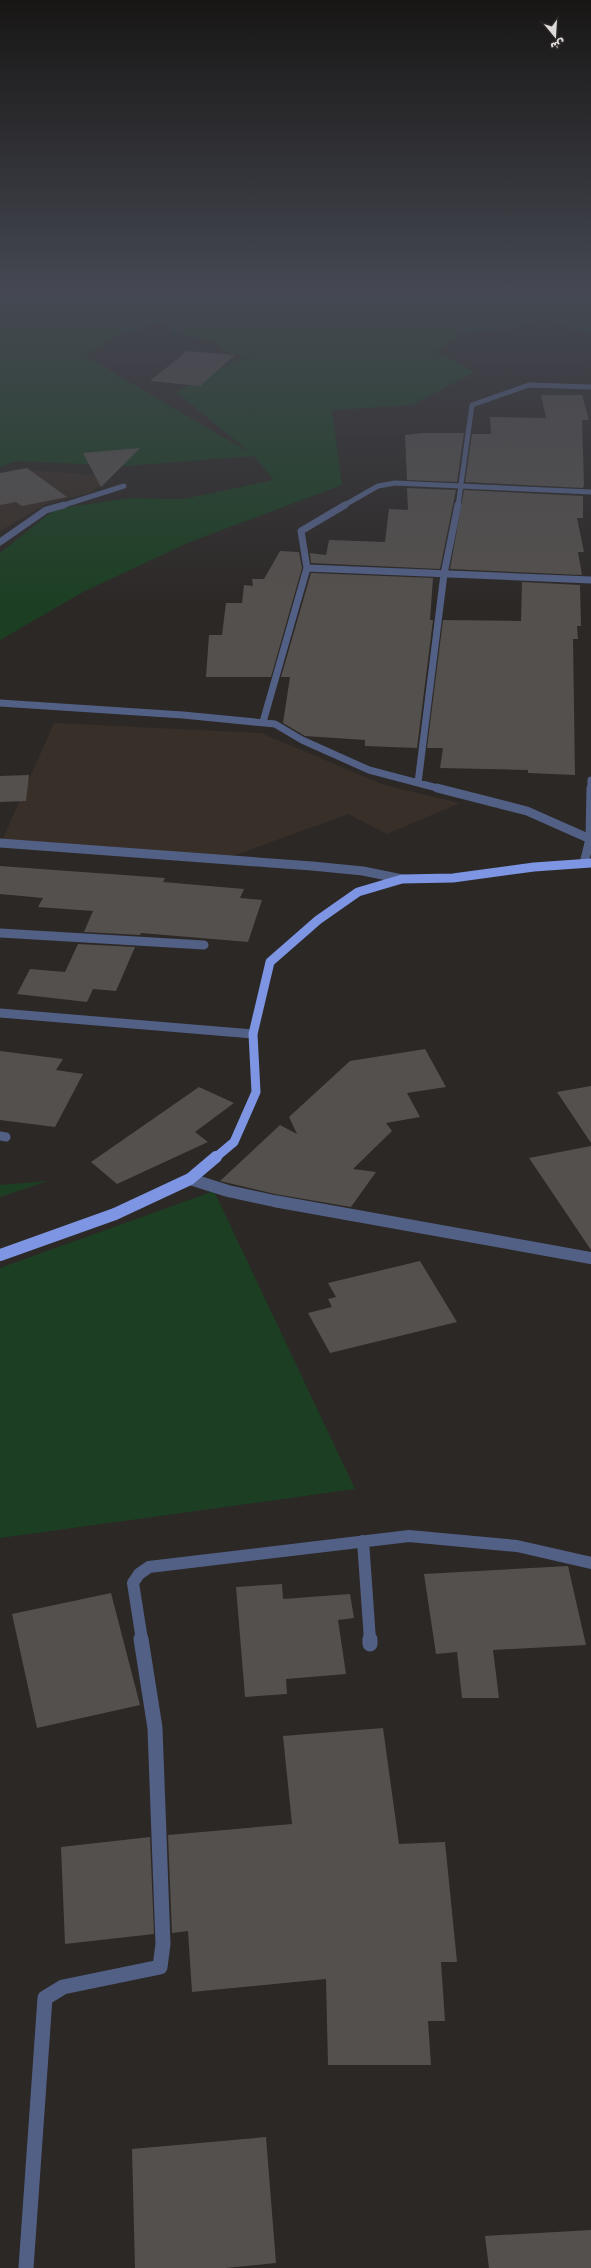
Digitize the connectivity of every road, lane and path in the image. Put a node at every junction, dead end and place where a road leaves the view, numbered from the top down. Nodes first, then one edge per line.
1 (504, 394) edge
2 (462, 484) junction
3 (124, 486) dead end
4 (591, 492) edge
5 (0, 542) edge
6 (307, 568) junction
7 (444, 574) junction
8 (591, 580) edge
9 (0, 703) edge
10 (263, 722) junction
11 (591, 780) edge
12 (418, 783) junction
13 (590, 839) edge
14 (0, 843) edge
15 (588, 863) edge
16 (402, 879) junction
17 (0, 933) edge
18 (204, 945) dead end
19 (0, 1013) edge
20 (254, 1034) junction
21 (190, 1179) junction
22 (0, 1255) edge
23 (591, 1258) edge
24 (363, 1541) junction
25 (591, 1563) edge
26 (370, 1644) dead end
27 (26, 2268) edge

1 - 2 street
2 - 4 street
2 - 6 street
2 - 7 street
3 - 5 street
6 - 7 street
6 - 10 street
7 - 8 street
7 - 12 street
9 - 10 street
10 - 12 street
11 - 13 street
12 - 13 street
13 - 15 street
14 - 16 street
15 - 16 main road
16 - 20 main road
17 - 18 street
19 - 20 street
20 - 21 main road
21 - 22 main road
21 - 23 street
24 - 25 street
24 - 26 street
24 - 27 street

